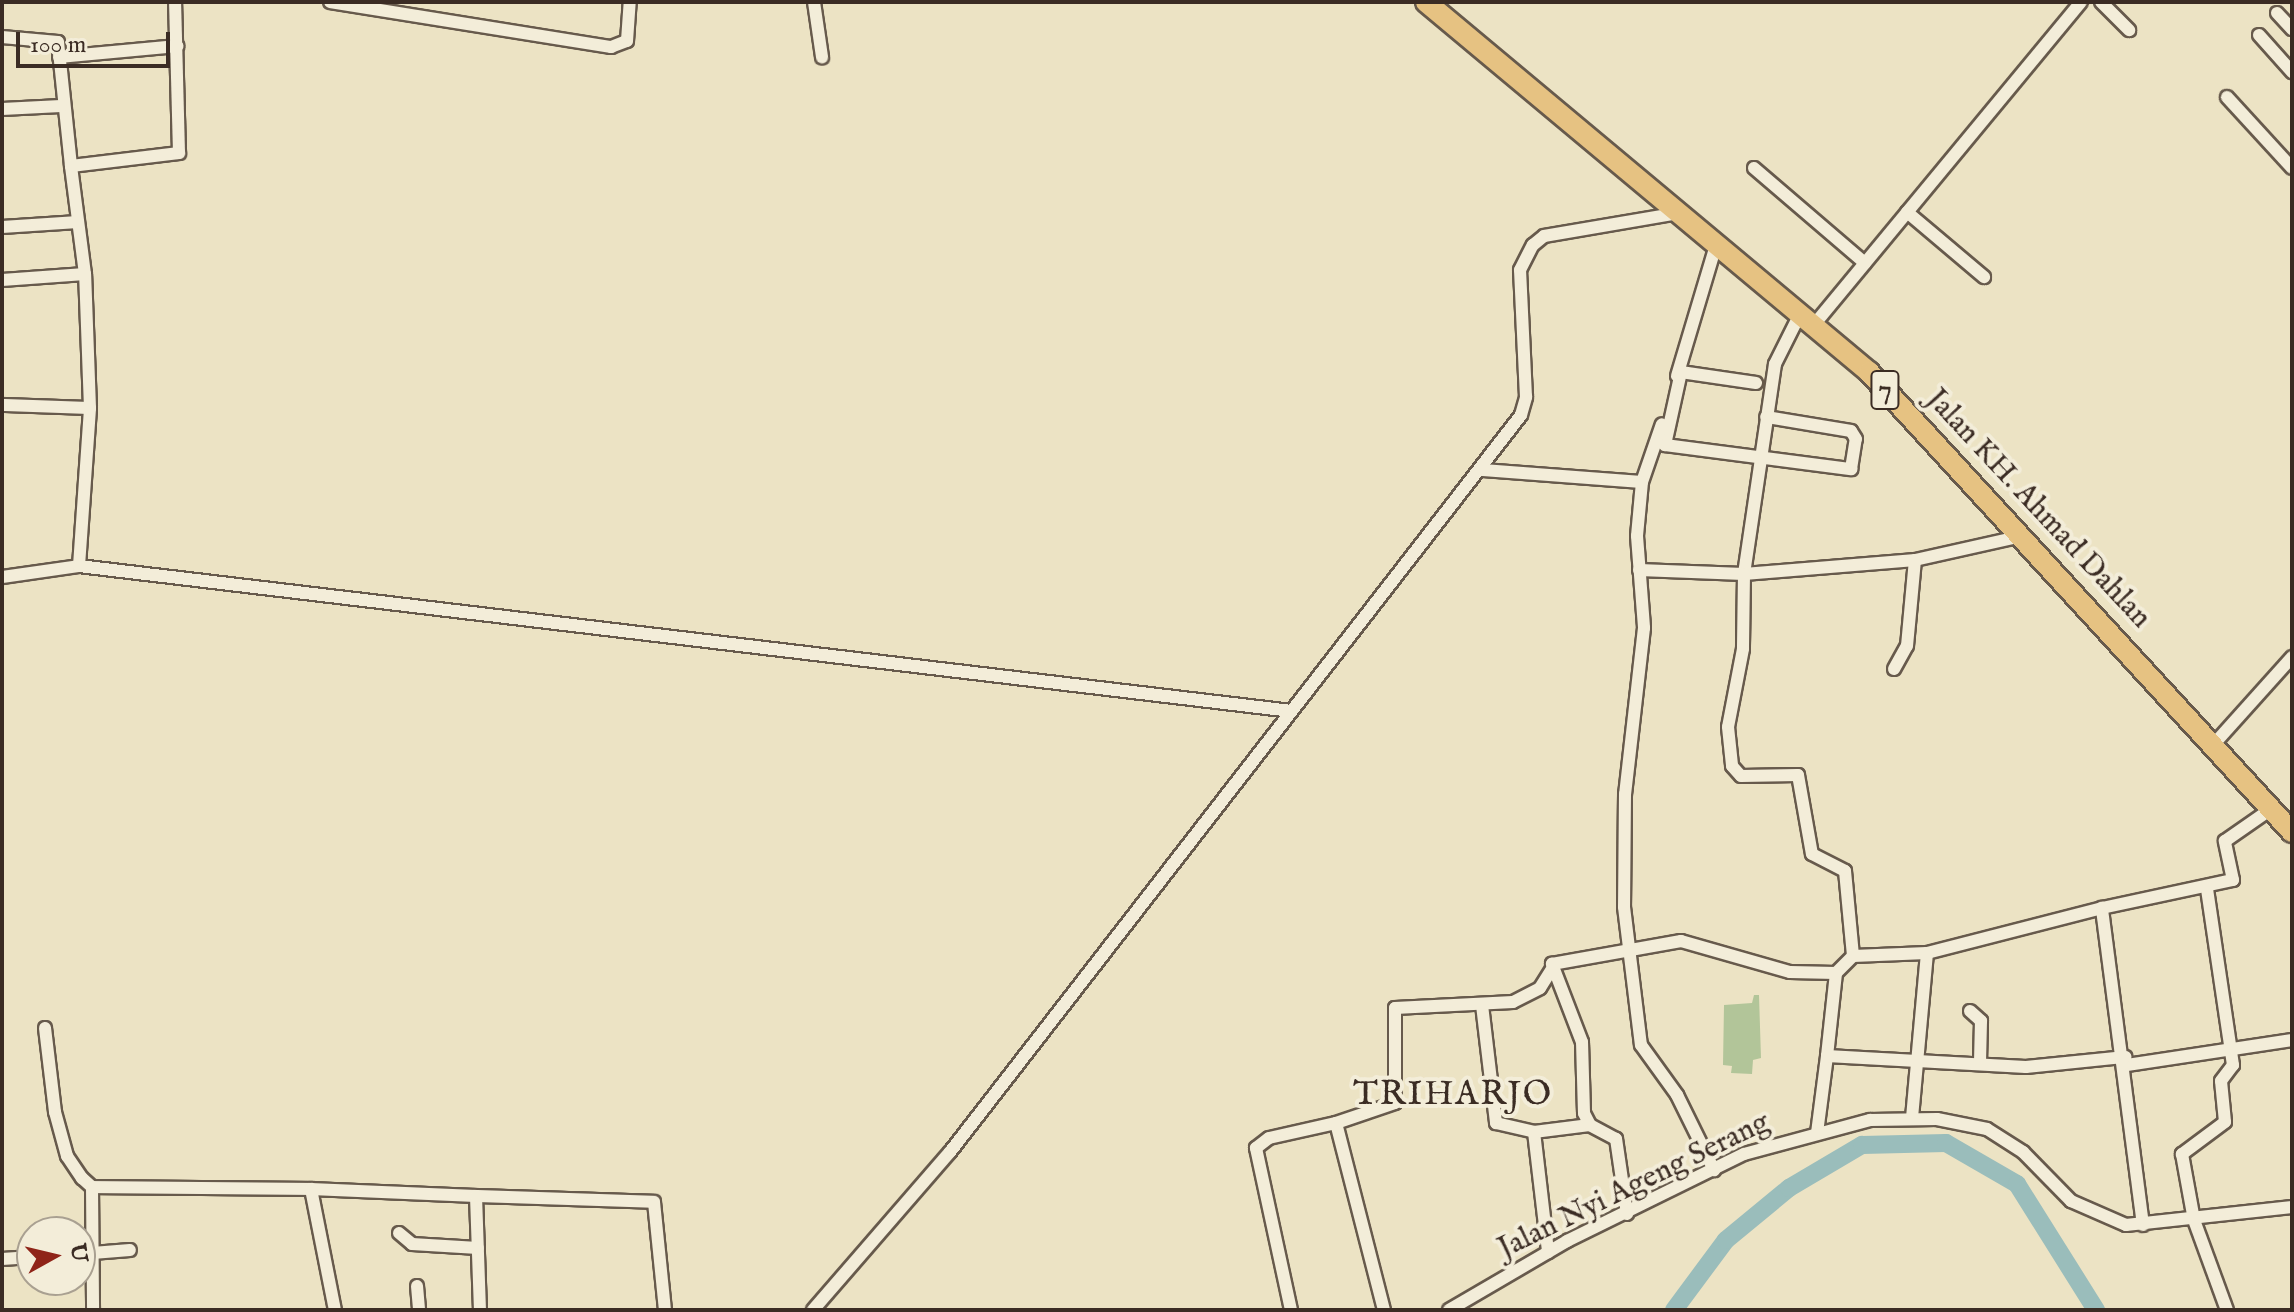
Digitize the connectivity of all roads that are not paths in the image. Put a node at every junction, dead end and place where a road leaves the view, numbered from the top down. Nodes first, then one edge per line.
1 (175, 2) edge
2 (330, 2) edge
3 (630, 2) edge
4 (814, 2) edge
5 (1426, 2) edge
6 (2081, 2) edge
7 (2101, 2) edge
8 (2277, 13) dead end
9 (2292, 29) edge
10 (2129, 30) dead end
11 (2259, 35) dead end
12 (2, 37) edge
13 (177, 46) junction
14 (59, 57) junction
15 (822, 57) dead end
16 (2292, 72) edge
17 (2227, 97) dead end
18 (61, 106) junction
19 (2, 109) edge
20 (71, 166) junction
21 (1754, 168) dead end
22 (2292, 168) edge
23 (1907, 212) junction
24 (1678, 213) junction
25 (78, 222) junction
26 (2, 227) edge
27 (1716, 245) junction
28 (1865, 263) junction
29 (85, 274) junction
30 (1984, 277) dead end
31 (2, 280) edge
32 (1807, 320) junction
33 (1756, 383) dead end
34 (2, 405) edge
35 (90, 408) junction
36 (1766, 417) junction
37 (1758, 459) junction
38 (1483, 470) junction
39 (1642, 482) junction
40 (2025, 536) junction
41 (1915, 560) junction
42 (79, 566) junction
43 (1639, 570) junction
44 (1744, 574) junction
45 (2, 577) edge
46 (2292, 657) edge
47 (1894, 669) dead end
48 (1291, 711) junction
49 (2214, 744) junction
50 (2271, 809) junction
51 (2292, 832) edge
52 (2207, 889) junction
53 (2102, 908) junction
54 (1628, 947) junction
55 (1927, 953) junction
56 (1853, 956) junction
57 (1552, 969) junction
58 (1836, 973) junction
59 (1482, 1005) junction
60 (1970, 1011) dead end
61 (45, 1028) dead end
62 (2292, 1040) edge
63 (2232, 1048) junction
64 (1827, 1056) junction
65 (1918, 1060) junction
66 (2126, 1061) junction
67 (1980, 1063) junction
68 (1912, 1118) junction
69 (1336, 1123) junction
70 (1590, 1125) junction
71 (1534, 1132) junction
72 (1817, 1133) junction
73 (1714, 1170) junction
74 (92, 1187) junction
75 (311, 1189) junction
76 (476, 1196) junction
77 (2292, 1207) edge
78 (1627, 1214) junction
79 (89, 1216) edge
80 (2194, 1220) junction
81 (2143, 1225) junction
82 (399, 1233) dead end
83 (478, 1248) junction
84 (130, 1250) dead end
85 (96, 1252) edge
86 (1548, 1252) junction
87 (417, 1286) dead end
88 (335, 1310) edge
89 (419, 1310) edge
90 (480, 1310) edge
91 (665, 1310) edge
92 (813, 1310) edge
93 (1291, 1310) edge
94 (1384, 1310) edge
95 (1449, 1310) edge
96 (2227, 1310) edge

1 - 13 street
2 - 3 street
4 - 15 street
5 - 24 highway, Jalan KH. Ahmad Dahlan / 7
6 - 23 street
7 - 10 street
8 - 9 street
11 - 16 street
12 - 14 street
13 - 14 street
13 - 20 street
14 - 18 street
17 - 22 street
18 - 19 street
18 - 20 street
20 - 25 street
21 - 28 street
23 - 28 street
23 - 30 street
24 - 27 highway, Jalan KH. Ahmad Dahlan / 7
24 - 38 street
25 - 26 street
25 - 29 street
27 - 32 highway, Jalan KH. Ahmad Dahlan / 7
27 - 39 street
28 - 32 street
29 - 31 street
29 - 35 street
32 - 36 street
32 - 40 highway, Jalan KH. Ahmad Dahlan / 7
33 - 37 street
34 - 35 street
35 - 42 street
36 - 37 street
36 - 37 street
37 - 44 street
38 - 39 street
38 - 48 street
39 - 43 street
40 - 41 street
40 - 49 highway, Jalan KH. Ahmad Dahlan / 7
41 - 44 street
41 - 47 street
42 - 45 street
42 - 48 street
43 - 44 street
43 - 54 street
44 - 56 street
46 - 49 street
48 - 92 street
49 - 50 highway, Jalan KH. Ahmad Dahlan / 7
50 - 51 highway, Jalan KH. Ahmad Dahlan / 7
50 - 52 street
52 - 53 street
52 - 63 street
53 - 55 street
53 - 66 street
54 - 57 street
54 - 58 street
54 - 73 street
55 - 56 street
55 - 65 street
56 - 58 street
57 - 59 street
57 - 70 street
58 - 64 street
59 - 69 street
59 - 71 street
60 - 67 street
61 - 74 street
62 - 63 street
63 - 66 street
63 - 80 street
64 - 65 street
64 - 72 street
65 - 67 street
65 - 68 street
66 - 67 street
66 - 81 street
68 - 72 street, Jalan Nyi Ageng Serang
68 - 81 street, Jalan Nyi Ageng Serang
69 - 93 street
69 - 94 street
70 - 71 street
70 - 78 street
71 - 86 street
72 - 73 street, Jalan Nyi Ageng Serang
73 - 78 street, Jalan Nyi Ageng Serang
74 - 75 street
74 - 79 street
75 - 76 street
75 - 88 street
76 - 83 street
76 - 91 street
77 - 80 street, Jalan Nyi Ageng Serang
78 - 86 street, Jalan Nyi Ageng Serang
80 - 81 street, Jalan Nyi Ageng Serang
80 - 96 street
82 - 83 street
83 - 90 street
84 - 85 street
86 - 95 street, Jalan Nyi Ageng Serang
87 - 89 street

